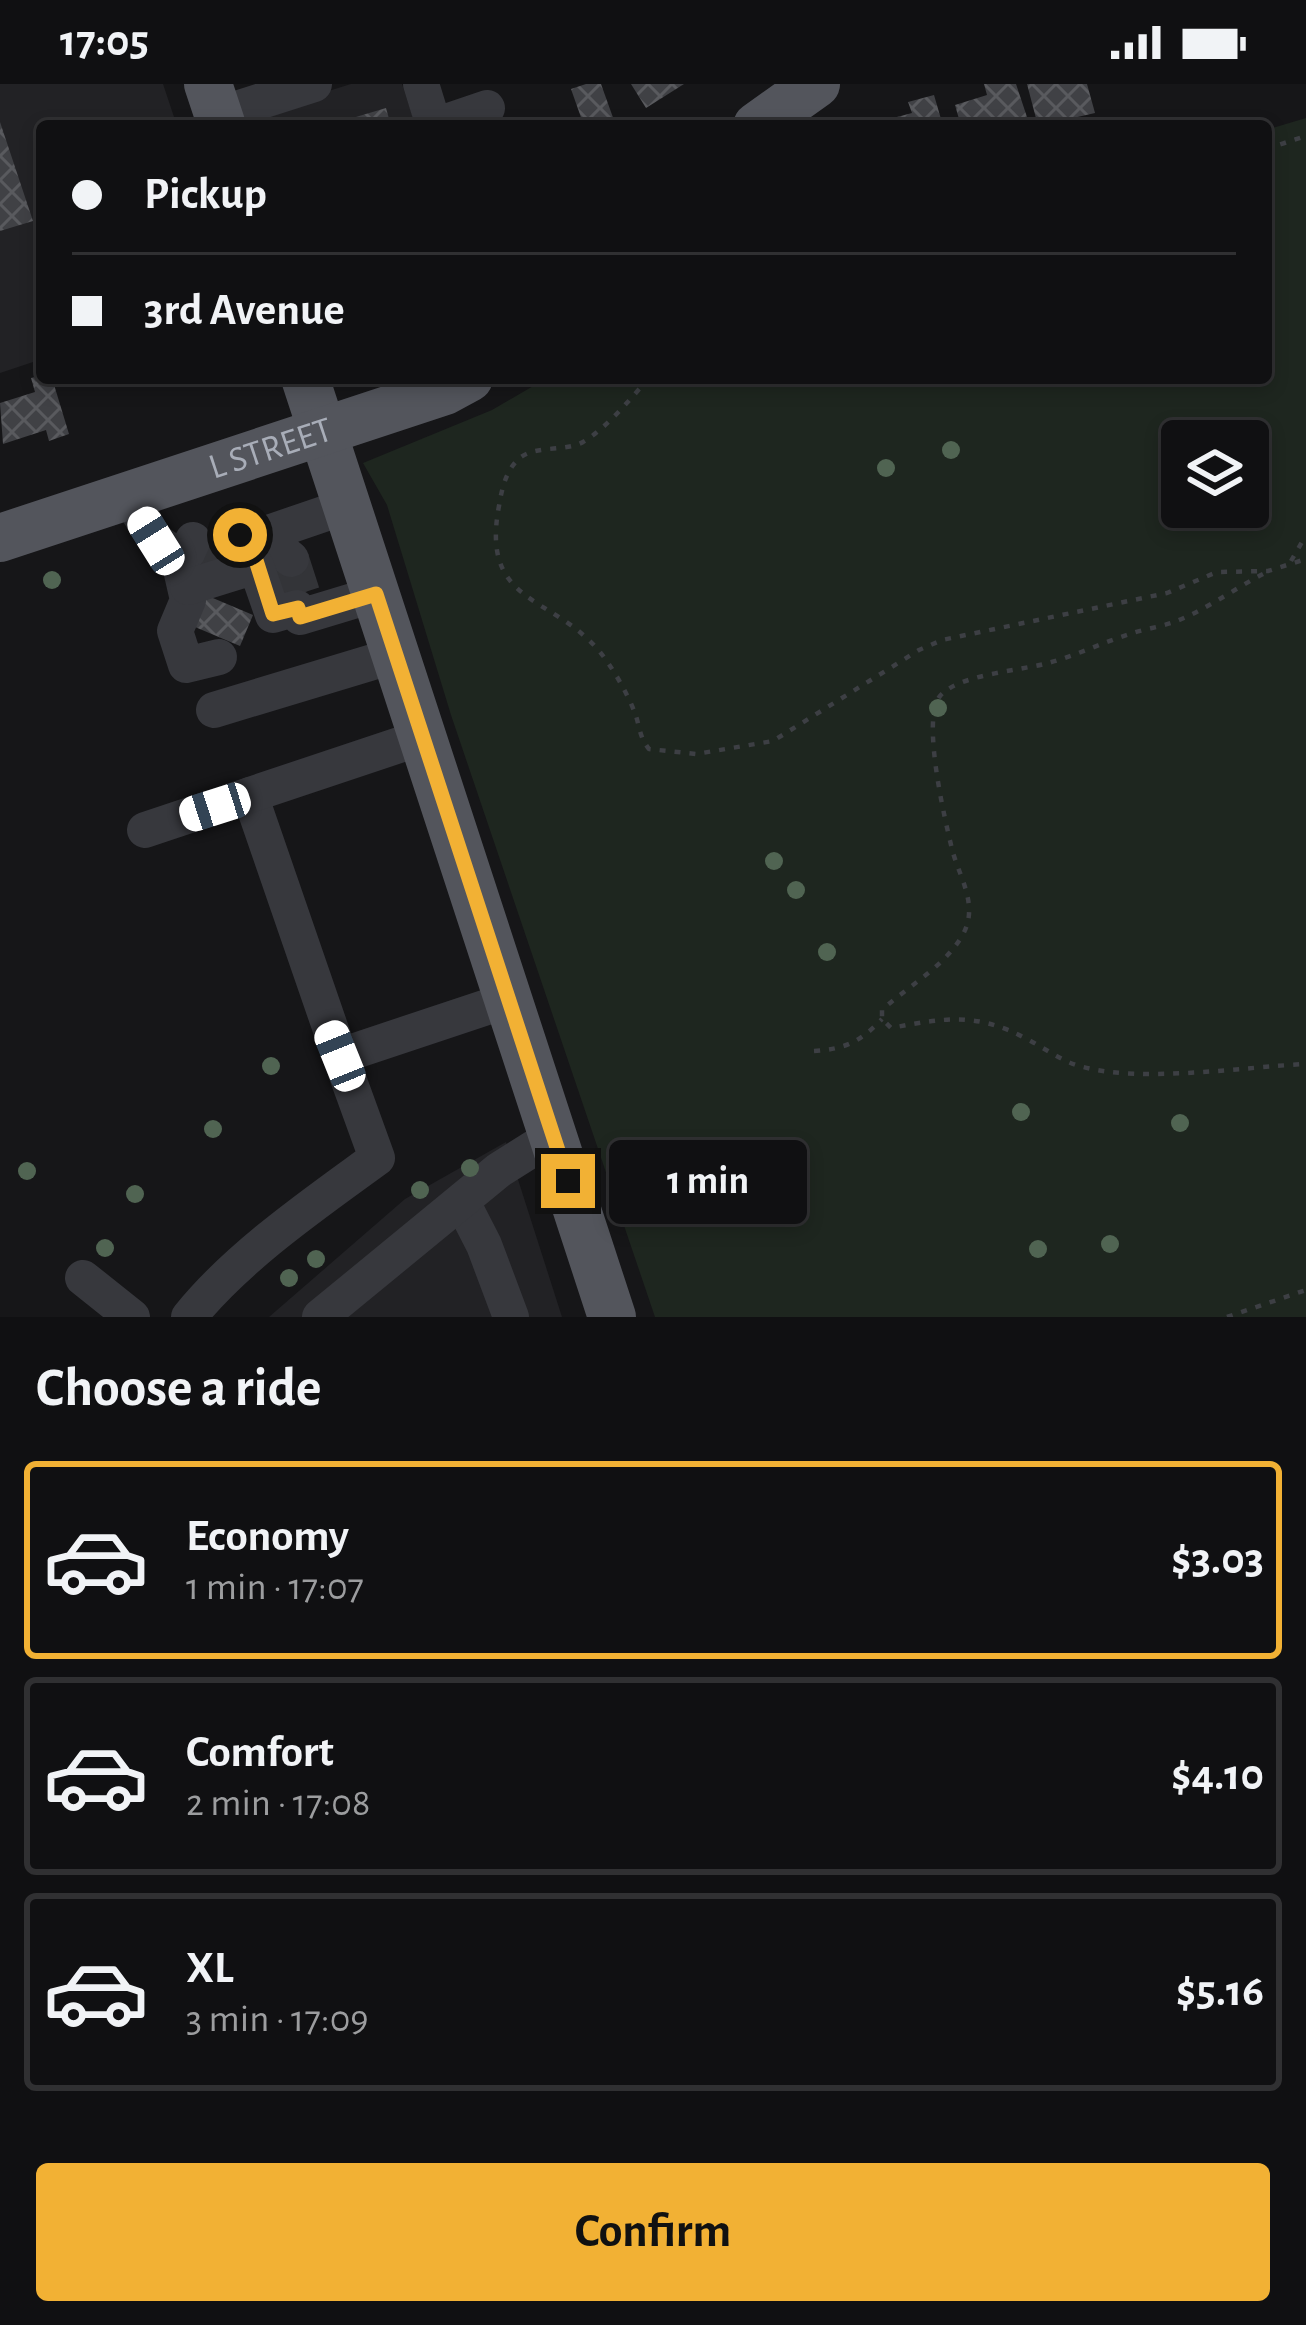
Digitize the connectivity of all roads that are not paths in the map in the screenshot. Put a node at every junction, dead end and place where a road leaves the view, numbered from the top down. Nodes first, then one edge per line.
1 (314, 84) edge
2 (421, 84) edge
3 (816, 84) edge
4 (216, 108) edge
5 (487, 109) dead end
6 (432, 120) edge
7 (453, 120) edge
8 (765, 120) edge
9 (307, 384) edge
10 (439, 384) edge
11 (402, 391) edge
12 (322, 430) junction
13 (128, 495) junction
14 (347, 506) junction
15 (0, 538) edge
16 (244, 559) junction
17 (376, 594) junction
18 (396, 655) junction
19 (219, 657) dead end
20 (214, 710) dead end
21 (423, 737) junction
22 (250, 795) junction
23 (145, 830) dead end
24 (508, 1000) junction
25 (340, 1056) junction
26 (554, 1136) junction
27 (462, 1202) junction
28 (83, 1278) dead end
29 (132, 1317) edge
30 (190, 1317) edge
31 (320, 1317) edge
32 (511, 1317) edge
33 (612, 1317) edge

1 - 4 lane
2 - 6 lane
3 - 8 main road
5 - 7 lane
9 - 12 main road
10 - 11 main road, L STREET
11 - 12 main road, L STREET
12 - 13 main road, L STREET
12 - 14 main road
13 - 15 main road, L STREET
13 - 16 lane
14 - 16 lane
14 - 17 main road
16 - 17 lane
16 - 19 lane
17 - 18 main road
18 - 20 lane
18 - 21 main road
21 - 22 lane
21 - 24 main road
22 - 23 lane
22 - 25 lane
24 - 25 lane
24 - 26 main road
25 - 30 lane
26 - 27 lane
26 - 33 main road
27 - 31 lane
27 - 32 lane
28 - 29 lane

